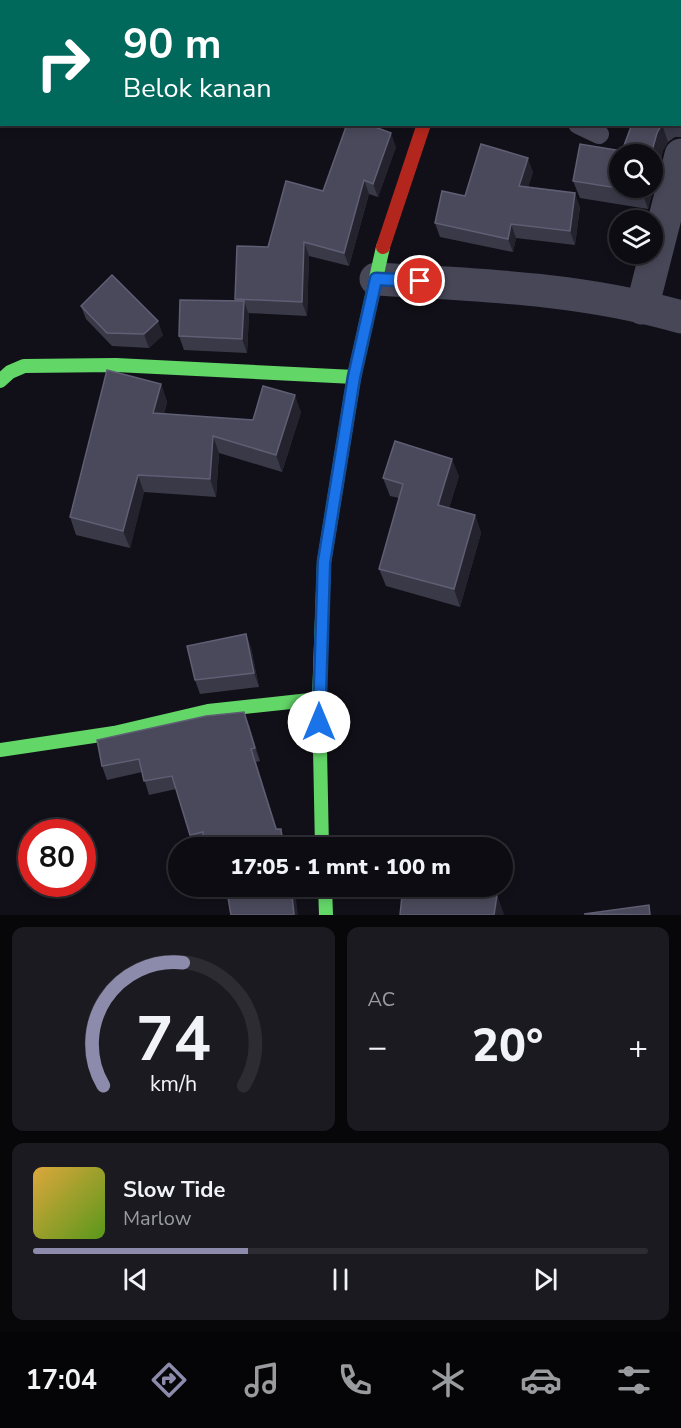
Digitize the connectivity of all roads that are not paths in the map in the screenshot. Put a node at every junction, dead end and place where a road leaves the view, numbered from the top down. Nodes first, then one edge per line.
1 (423, 126) edge
2 (582, 126) edge
3 (599, 134) dead end
4 (681, 155) edge
5 (376, 279) junction
6 (642, 308) junction
7 (681, 317) edge
8 (354, 377) junction
9 (0, 381) edge
10 (319, 699) junction
11 (0, 750) edge
12 (322, 837) edge
13 (326, 897) edge
14 (327, 915) edge

1 - 5 main road
2 - 3 lane
4 - 6 street
5 - 6 street
5 - 8 main road
6 - 7 street
8 - 9 main road
8 - 10 main road
10 - 11 main road
10 - 12 main road
13 - 14 main road

